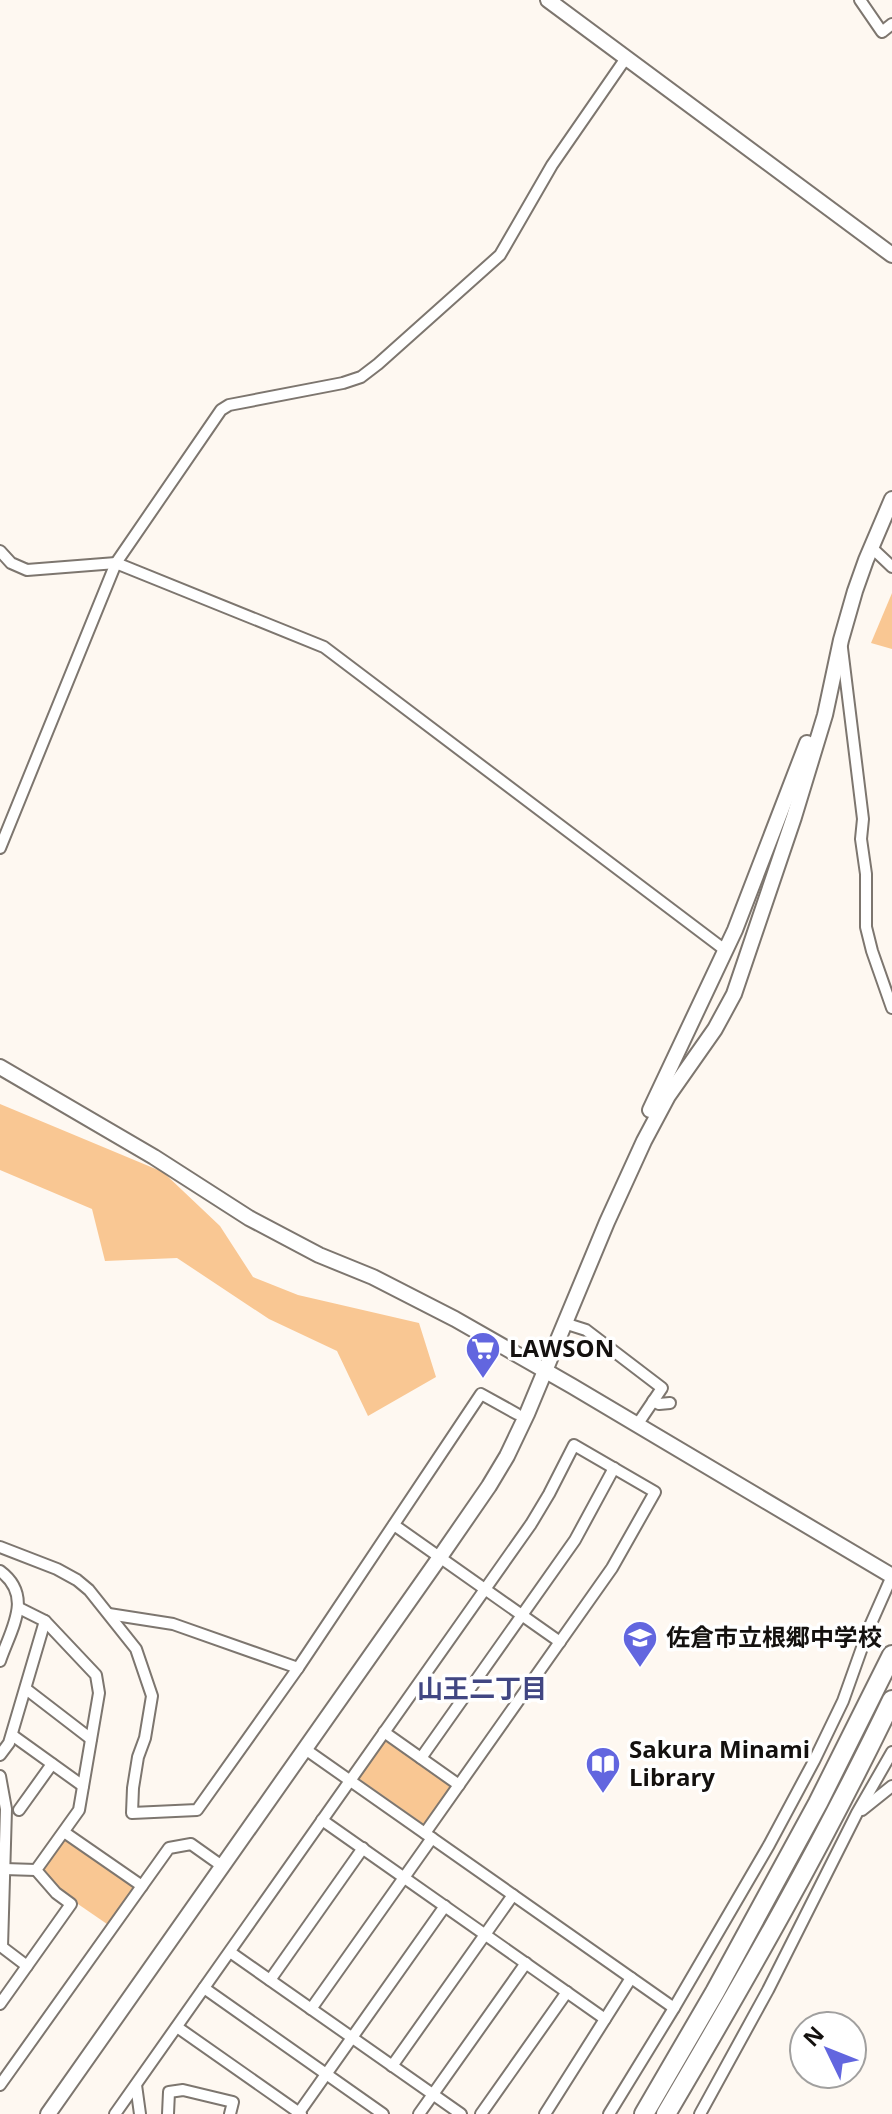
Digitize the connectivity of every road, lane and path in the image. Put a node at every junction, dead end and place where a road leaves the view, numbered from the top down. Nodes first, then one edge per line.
1 (548, 0) edge
2 (860, 0) edge
3 (892, 24) edge
4 (626, 58) junction
5 (892, 255) edge
6 (892, 499) edge
7 (871, 547) junction
8 (0, 551) edge
9 (116, 563) junction
10 (892, 567) edge
11 (841, 640) junction
12 (834, 674) junction
13 (0, 848) edge
14 (755, 929) junction
15 (725, 950) junction
16 (740, 973) junction
17 (892, 1008) edge
18 (0, 1067) edge
19 (607, 1222) junction
20 (564, 1323) junction
21 (545, 1371) junction
22 (653, 1401) junction
23 (670, 1403) dead end
24 (517, 1414) dead end
25 (637, 1425) junction
26 (614, 1468) junction
27 (394, 1525) junction
28 (0, 1547) edge
29 (440, 1557) junction
30 (0, 1571) edge
31 (892, 1576) edge
32 (484, 1590) junction
33 (19, 1608) junction
34 (109, 1614) junction
35 (522, 1616) junction
36 (45, 1621) junction
37 (560, 1642) junction
38 (892, 1655) edge
39 (0, 1661) edge
40 (298, 1668) junction
41 (26, 1689) junction
42 (892, 1700) edge
43 (384, 1732) junction
44 (12, 1735) junction
45 (91, 1739) junction
46 (305, 1749) junction
47 (892, 1753) edge
48 (0, 1755) edge
49 (421, 1758) junction
50 (52, 1764) junction
51 (0, 1776) edge
52 (350, 1780) junction
53 (459, 1785) junction
54 (83, 1786) junction
55 (892, 1786) edge
56 (19, 1810) dead end
57 (857, 1813) junction
58 (322, 1820) junction
59 (64, 1832) junction
60 (428, 1836) junction
61 (363, 1848) junction
62 (222, 1866) junction
63 (4, 1869) junction
64 (36, 1870) junction
65 (404, 1877) junction
66 (142, 1886) junction
67 (513, 1895) junction
68 (445, 1906) junction
69 (485, 1934) junction
70 (230, 1952) junction
71 (526, 1963) junction
72 (27, 1966) junction
73 (631, 1978) junction
74 (270, 1980) junction
75 (204, 1988) junction
76 (567, 1992) junction
77 (0, 2004) edge
78 (674, 2008) junction
79 (311, 2009) junction
80 (605, 2019) junction
81 (177, 2027) junction
82 (352, 2037) junction
83 (392, 2066) junction
84 (326, 2074) junction
85 (1, 2081) edge
86 (136, 2085) junction
87 (433, 2095) junction
88 (299, 2113) edge
89 (48, 2114) edge
90 (115, 2114) edge
91 (140, 2114) edge
92 (168, 2114) edge
93 (230, 2114) edge
94 (383, 2114) edge
95 (419, 2114) edge
96 (461, 2114) edge
97 (481, 2114) edge
98 (545, 2114) edge
99 (609, 2114) edge
100 (644, 2114) edge
101 (666, 2114) edge
102 (700, 2114) edge

1 - 4 street
2 - 3 street
4 - 5 street
4 - 9 street
6 - 7 street
7 - 10 street
7 - 11 street
8 - 9 street
9 - 13 street
9 - 15 street
11 - 12 street
11 - 17 street
12 - 14 street
12 - 15 street
14 - 15 street
14 - 16 street
15 - 16 street
15 - 19 street
16 - 19 street
18 - 21 street
19 - 20 street
20 - 21 street
20 - 22 street
21 - 25 street
21 - 29 street
22 - 23 street
22 - 25 street
24 - 27 street
25 - 31 street
26 - 32 street
26 - 35 street
26 - 37 street
27 - 29 street
27 - 40 street
28 - 34 street
29 - 32 street
29 - 46 street
30 - 33 street
31 - 78 street
32 - 35 street
32 - 43 street
33 - 36 street
33 - 39 street
34 - 40 street
34 - 40 street
35 - 37 street
35 - 49 street
36 - 41 street
36 - 45 street
37 - 53 street
38 - 100 highway
41 - 44 street
41 - 45 street
42 - 101 highway
43 - 49 street
43 - 52 street
44 - 48 street
44 - 50 street
45 - 54 street
46 - 52 street
46 - 62 street
47 - 57 street
49 - 53 street
50 - 54 street
50 - 56 street
51 - 63 street
52 - 58 street
52 - 60 street
53 - 60 street
54 - 59 street
55 - 57 street
57 - 102 street
58 - 61 street
58 - 70 street
59 - 64 street
59 - 66 street
60 - 65 street
60 - 67 street
61 - 65 street
61 - 74 street
62 - 66 street
62 - 89 street
63 - 64 street
63 - 72 street
64 - 72 street
65 - 68 street
65 - 79 street
66 - 85 street
67 - 69 street
67 - 73 street
68 - 69 street
68 - 82 street
69 - 71 street
69 - 83 street
70 - 74 street
70 - 75 street
71 - 76 street
71 - 87 street
72 - 77 street
73 - 78 street
73 - 80 street
74 - 79 street
75 - 81 street
75 - 84 street
76 - 80 street
76 - 97 street
78 - 99 street
79 - 82 street
80 - 98 street
81 - 86 street
81 - 88 street
82 - 83 street
82 - 84 street
83 - 87 street
84 - 88 street
84 - 94 street
86 - 90 street
86 - 91 street
87 - 95 street
87 - 96 street
92 - 93 street

